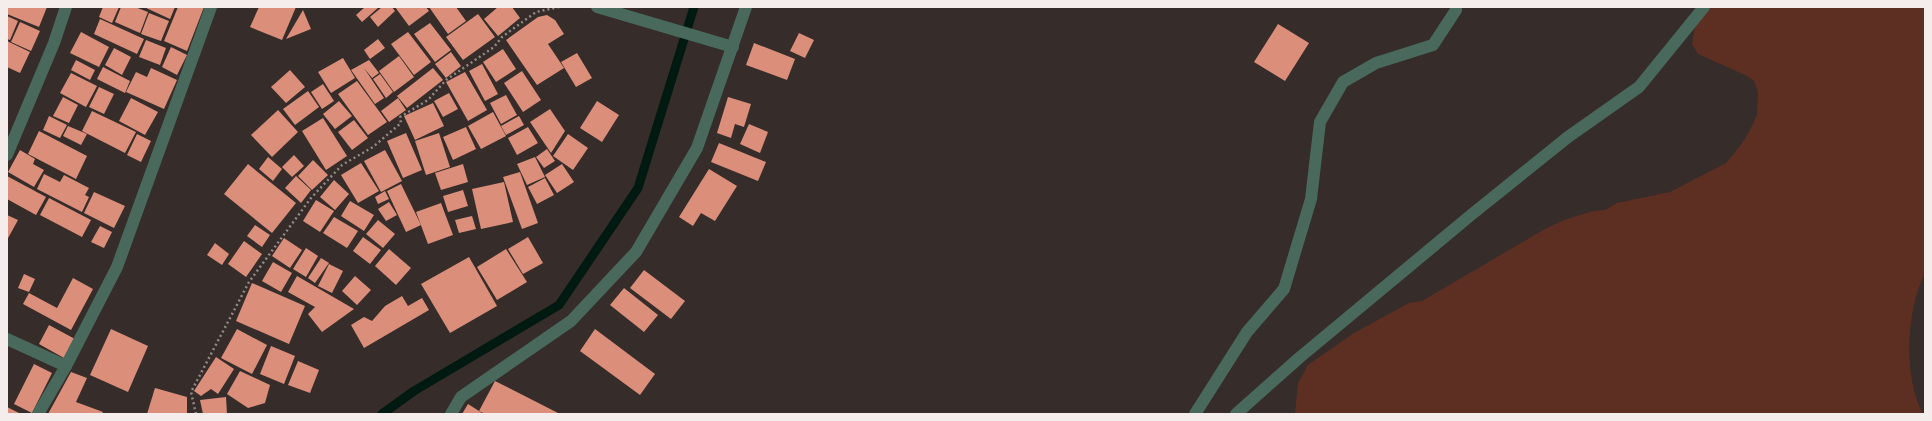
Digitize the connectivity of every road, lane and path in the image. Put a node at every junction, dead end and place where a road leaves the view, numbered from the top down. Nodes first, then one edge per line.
1 (66, 7) edge
2 (211, 7) edge
3 (559, 7) edge
4 (597, 7) edge
5 (746, 7) edge
6 (1456, 7) edge
7 (1704, 7) edge
8 (733, 47) junction
9 (7, 155) edge
10 (7, 338) edge
11 (66, 366) junction
12 (38, 414) edge
13 (196, 414) edge
14 (451, 414) edge
15 (1195, 414) edge
16 (1236, 414) edge

1 - 9 street
2 - 11 street
3 - 13 path
4 - 8 street
5 - 8 street
6 - 15 street
7 - 16 street
8 - 14 street
10 - 11 street
11 - 12 street

